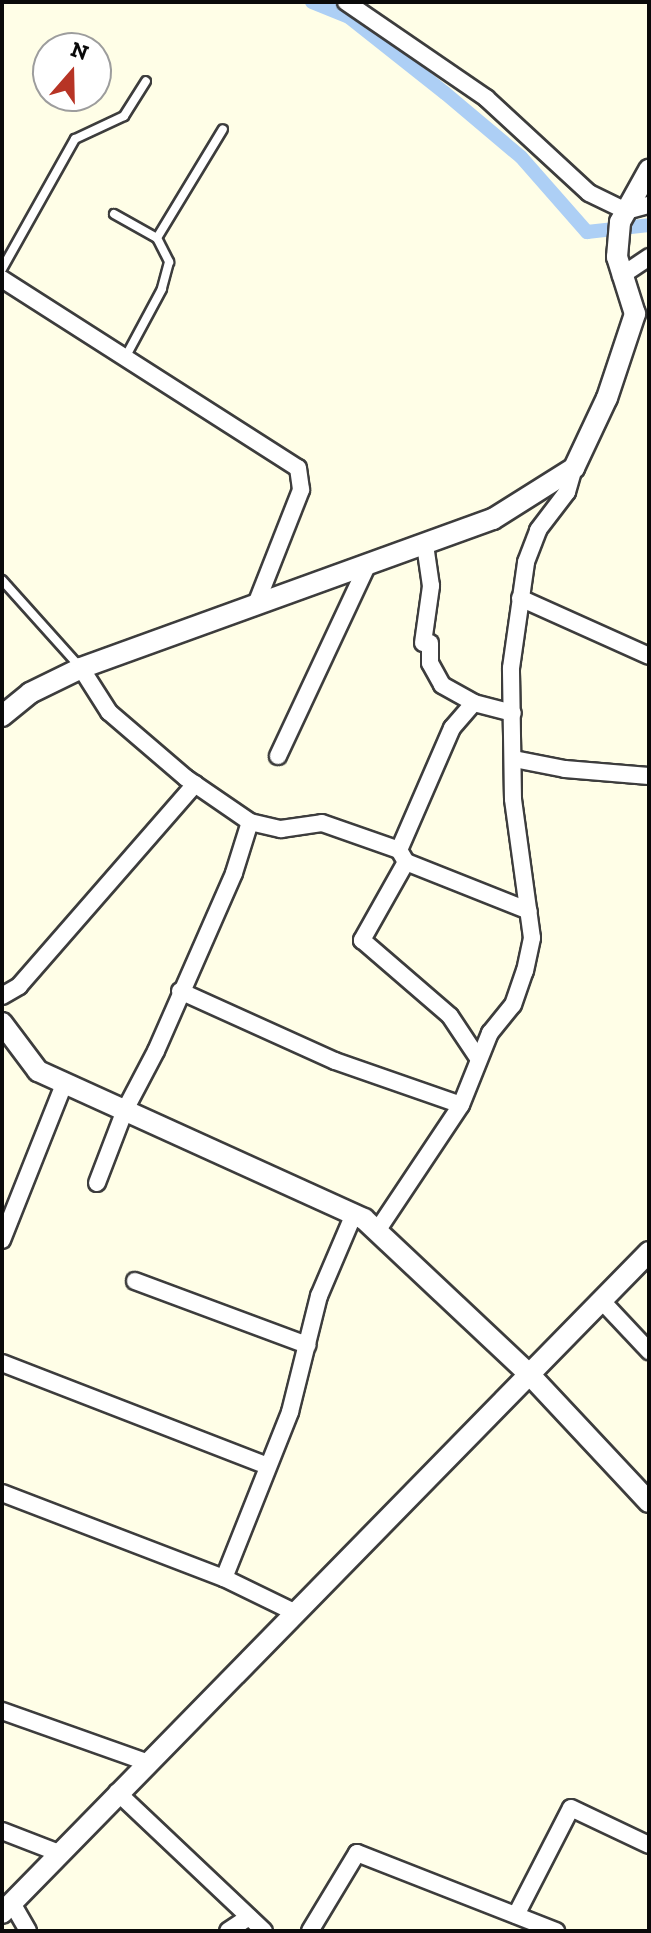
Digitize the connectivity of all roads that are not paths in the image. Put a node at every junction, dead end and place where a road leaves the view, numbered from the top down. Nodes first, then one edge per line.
1 (346, 2) edge
2 (146, 81) dead end
3 (223, 129) dead end
4 (649, 170) edge
5 (649, 205) edge
6 (114, 214) dead end
7 (623, 216) junction
8 (157, 238) junction
9 (649, 257) edge
10 (619, 266) junction
11 (2, 269) edge
12 (2, 279) edge
13 (126, 356) junction
14 (574, 468) junction
15 (425, 545) junction
16 (366, 568) junction
17 (2, 580) edge
18 (520, 598) junction
19 (256, 604) junction
20 (649, 656) edge
21 (81, 668) junction
22 (474, 703) junction
23 (513, 713) junction
24 (2, 716) edge
25 (278, 756) dead end
26 (514, 759) junction
27 (649, 776) edge
28 (195, 784) junction
29 (250, 822) junction
30 (403, 856) junction
31 (529, 911) junction
32 (180, 991) junction
33 (2, 996) edge
34 (2, 1023) edge
35 (478, 1058) junction
36 (64, 1084) junction
37 (461, 1105) junction
38 (125, 1110) junction
39 (97, 1183) dead end
40 (354, 1214) junction
41 (377, 1231) junction
42 (2, 1240) edge
43 (649, 1252) edge
44 (135, 1281) dead end
45 (602, 1301) junction
46 (307, 1345) junction
47 (649, 1351) edge
48 (2, 1363) edge
49 (530, 1375) junction
50 (268, 1466) junction
51 (2, 1493) edge
52 (649, 1502) edge
53 (224, 1578) junction
54 (296, 1613) junction
55 (2, 1711) edge
56 (146, 1762) junction
57 (117, 1792) junction
58 (2, 1831) edge
59 (649, 1845) edge
60 (59, 1853) junction
61 (7, 1908) edge
62 (516, 1915) junction
63 (249, 1917) junction
64 (28, 1931) edge
65 (228, 1931) edge
66 (264, 1931) edge
67 (310, 1931) edge
68 (556, 1931) edge

1 - 7 street
2 - 11 lane
3 - 8 lane
4 - 7 street
5 - 7 street
6 - 8 lane
7 - 10 street
8 - 13 lane
9 - 10 street
10 - 14 street
12 - 13 street
13 - 19 street
14 - 15 street
14 - 18 street
15 - 16 street
15 - 22 street
16 - 19 street
16 - 25 street
17 - 21 lane
18 - 20 street
18 - 23 street
19 - 21 street
21 - 24 street
21 - 28 street
22 - 23 street
22 - 30 street
23 - 26 street
26 - 27 street
26 - 31 street
28 - 29 street
28 - 33 street
29 - 30 street
29 - 32 street
30 - 31 street
30 - 35 street
31 - 35 street
32 - 37 street
32 - 38 street
34 - 36 street
35 - 37 street
36 - 38 street
36 - 42 street
37 - 41 street
38 - 39 street
38 - 40 street
40 - 41 street
40 - 46 street
41 - 49 street
43 - 45 street
44 - 46 street
45 - 47 street
45 - 49 street
46 - 50 street
48 - 50 street
49 - 52 street
49 - 54 street
50 - 53 street
51 - 53 street
53 - 54 street
54 - 56 street
55 - 56 street
56 - 57 street
57 - 60 street
57 - 63 street
58 - 60 street
59 - 62 street
60 - 61 street
61 - 64 street
62 - 67 street
62 - 68 street
63 - 65 street
63 - 66 street

